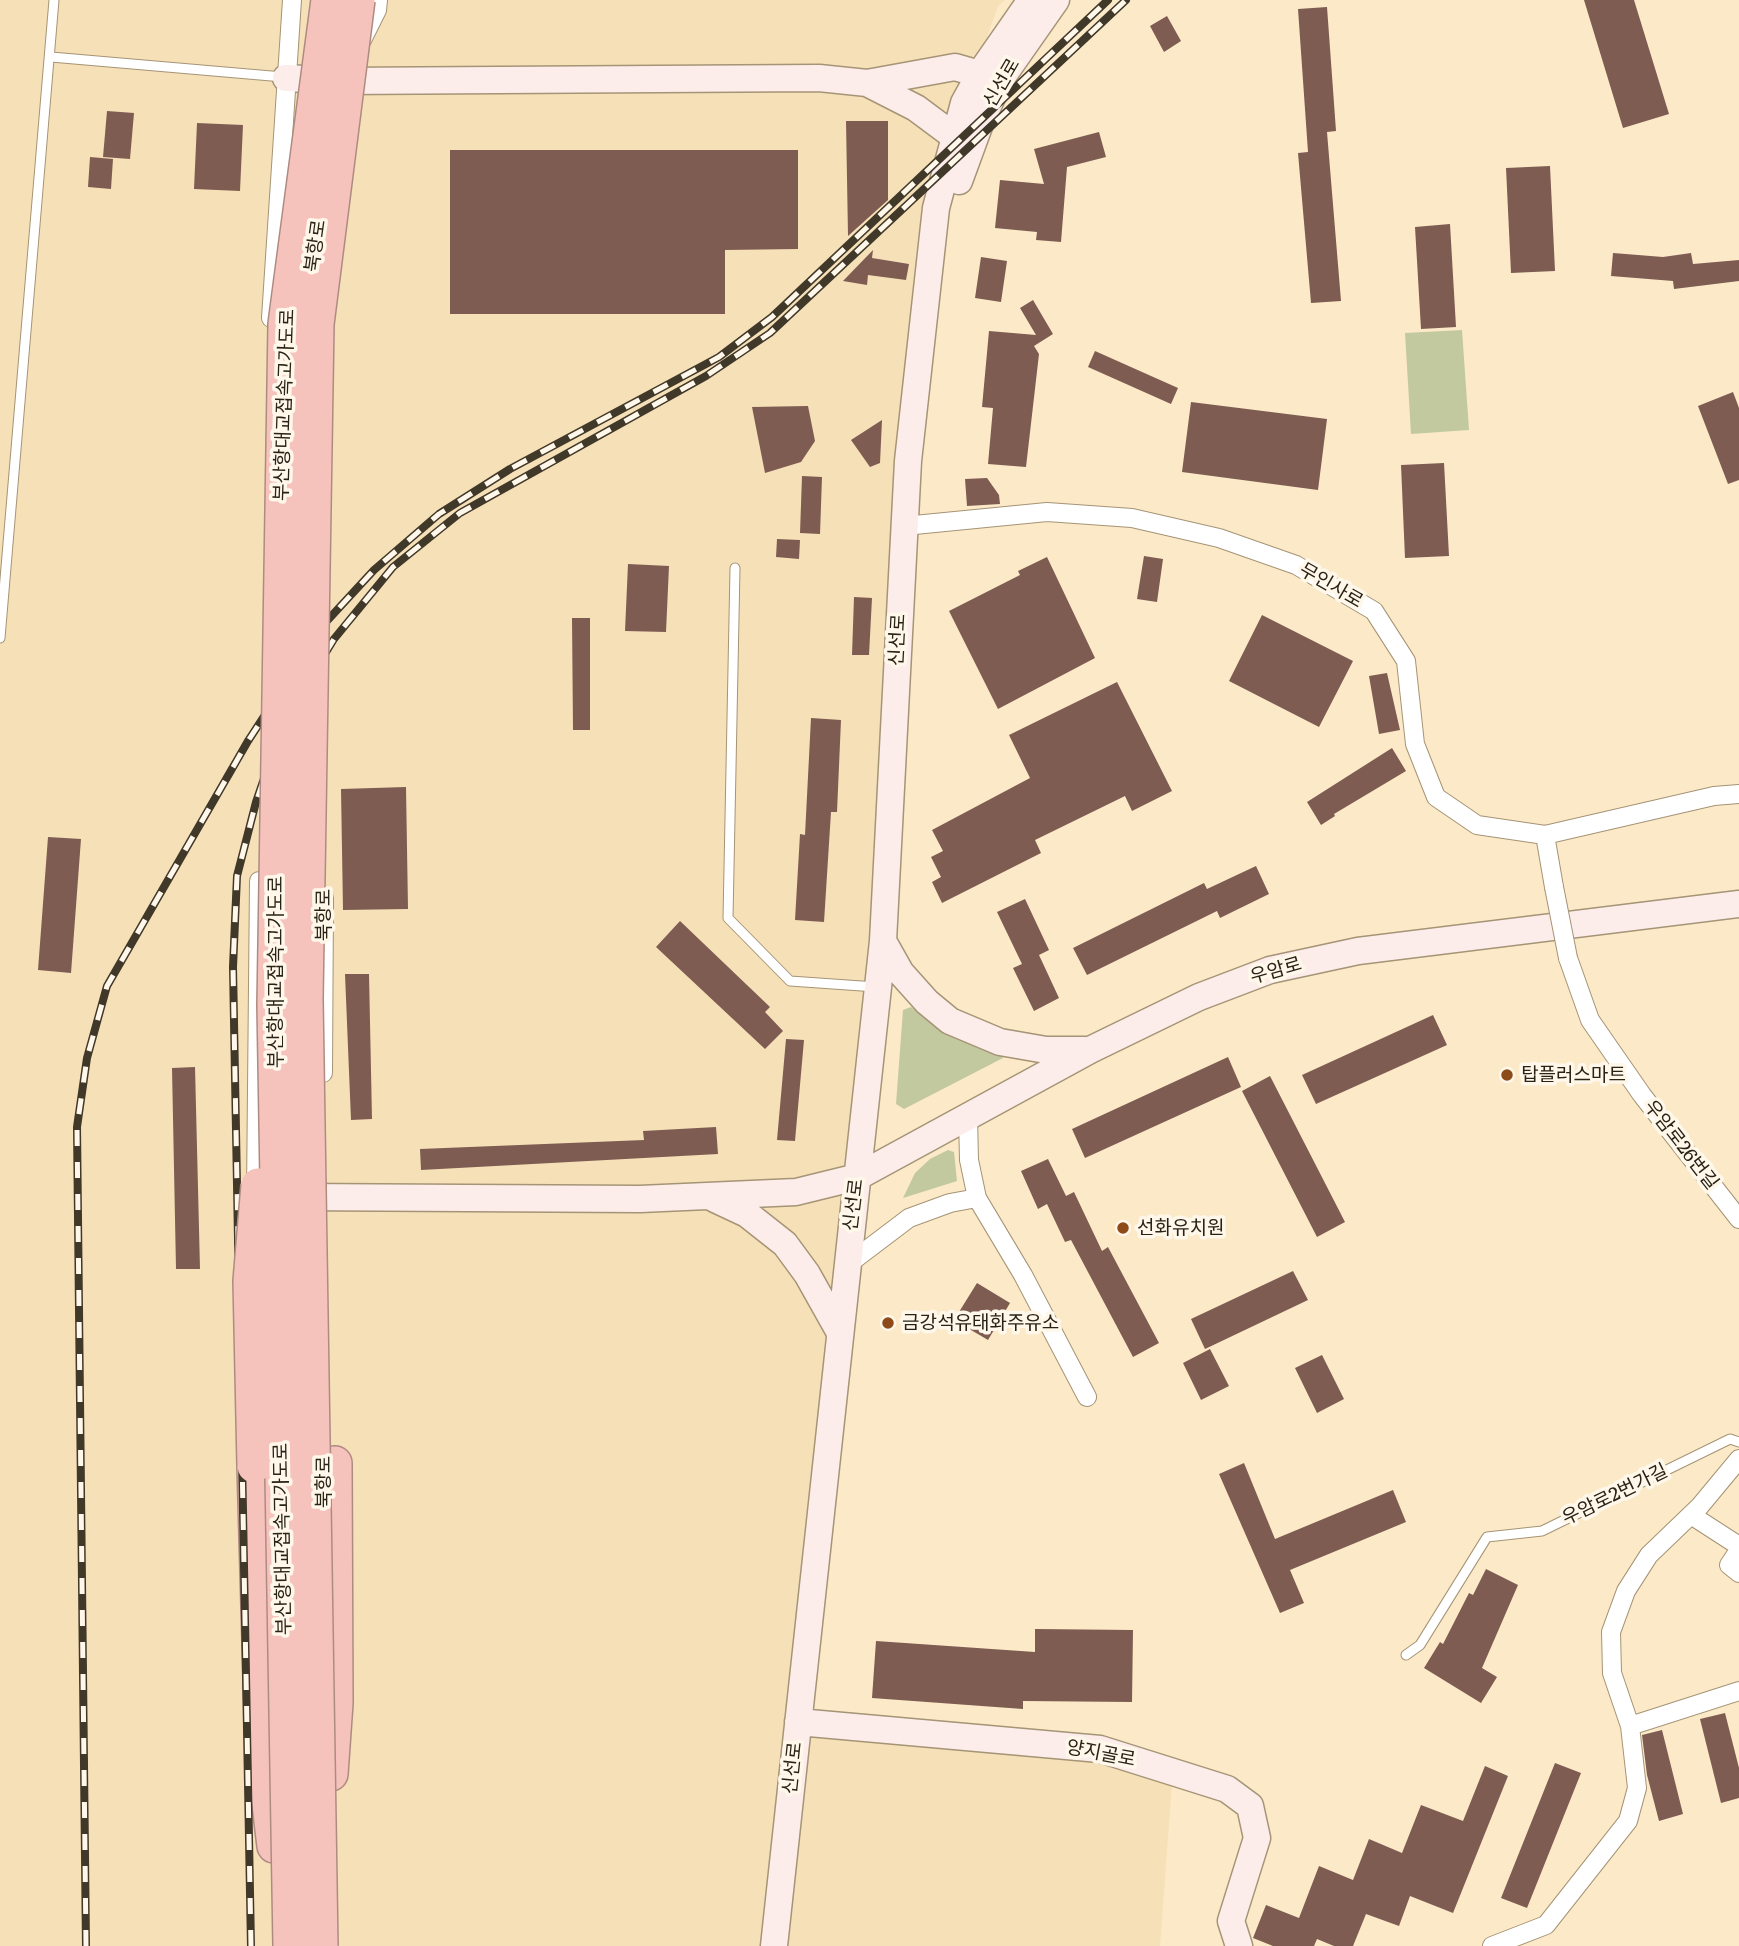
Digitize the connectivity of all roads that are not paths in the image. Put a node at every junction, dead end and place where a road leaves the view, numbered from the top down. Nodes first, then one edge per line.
1 (54, 0) edge
2 (292, 0) edge
3 (328, 0) edge
4 (358, 0) edge
5 (378, 0) edge
6 (1031, 0) edge
7 (1056, 0) edge
8 (51, 57) junction
9 (991, 76) junction
10 (286, 78) junction
11 (341, 81) junction
12 (867, 83) junction
13 (955, 138) junction
14 (908, 461) junction
15 (904, 526) junction
16 (735, 568) dead end
17 (0, 638) edge
18 (1739, 794) edge
19 (1545, 835) junction
20 (1739, 904) edge
21 (883, 941) junction
22 (878, 987) junction
23 (306, 998) junction
24 (274, 1005) junction
25 (1090, 1050) junction
26 (968, 1117) junction
27 (857, 1177) junction
28 (256, 1196) junction
29 (323, 1197) junction
30 (713, 1198) junction
31 (977, 1198) junction
32 (1739, 1219) edge
33 (847, 1265) junction
34 (839, 1331) junction
35 (1087, 1397) dead end
36 (1739, 1442) edge
37 (1739, 1459) edge
38 (1691, 1515) junction
39 (1739, 1548) edge
40 (1739, 1573) edge
41 (1406, 1655) dead end
42 (1739, 1692) edge
43 (798, 1722) junction
44 (1630, 1726) junction
45 (325, 1843) joint
46 (274, 1846) joint
47 (290, 1946) edge
48 (321, 1946) edge
49 (774, 1946) edge
50 (1239, 1946) edge
51 (1492, 1946) edge

1 - 8 lane
2 - 10 street, 북항로
3 - 24 highway, 부산항대교접속고가도로, bridge
4 - 23 highway, 부산항대교접속고가도로, bridge
5 - 11 street, 북항로
6 - 9 main road, 신선로
7 - 9 main road, 신선로
8 - 10 lane
8 - 17 lane
9 - 12 main road
9 - 13 main road, 신선로
9 - 14 main road, 신선로
10 - 11 main road
10 - 28 street, 북항로
11 - 12 main road
11 - 29 street, 북항로
12 - 13 main road
13 - 14 main road, 신선로
14 - 15 main road, 신선로
15 - 19 street, 무인사로
15 - 21 main road, 신선로
16 - 22 lane
18 - 19 street, 무인사로
19 - 32 street, 우암로26번길, bridge
20 - 25 main road, 우암로
21 - 22 main road, 신선로
21 - 25 main road
22 - 27 main road, 신선로
23 - 45 highway, bridge
23 - 48 highway, 부산항대교접속고가도로, bridge
24 - 46 highway, bridge
24 - 47 highway, 부산항대교접속고가도로, bridge
25 - 26 main road, 우암로
26 - 27 main road, 우암로
26 - 31 street
27 - 30 main road, 우암로
27 - 33 main road, 신선로
28 - 29 main road, 우암로
28 - 46 street, 북항로
29 - 30 main road, 우암로
29 - 45 street, 북항로
30 - 34 main road
31 - 33 street
31 - 35 street
33 - 34 main road, 신선로
34 - 43 main road, 신선로
36 - 41 lane, 우암로2번가길
37 - 38 street
38 - 39 street
38 - 44 street
39 - 40 street
42 - 44 street
43 - 49 main road, 신선로
43 - 50 main road, 양지골로
44 - 51 street

